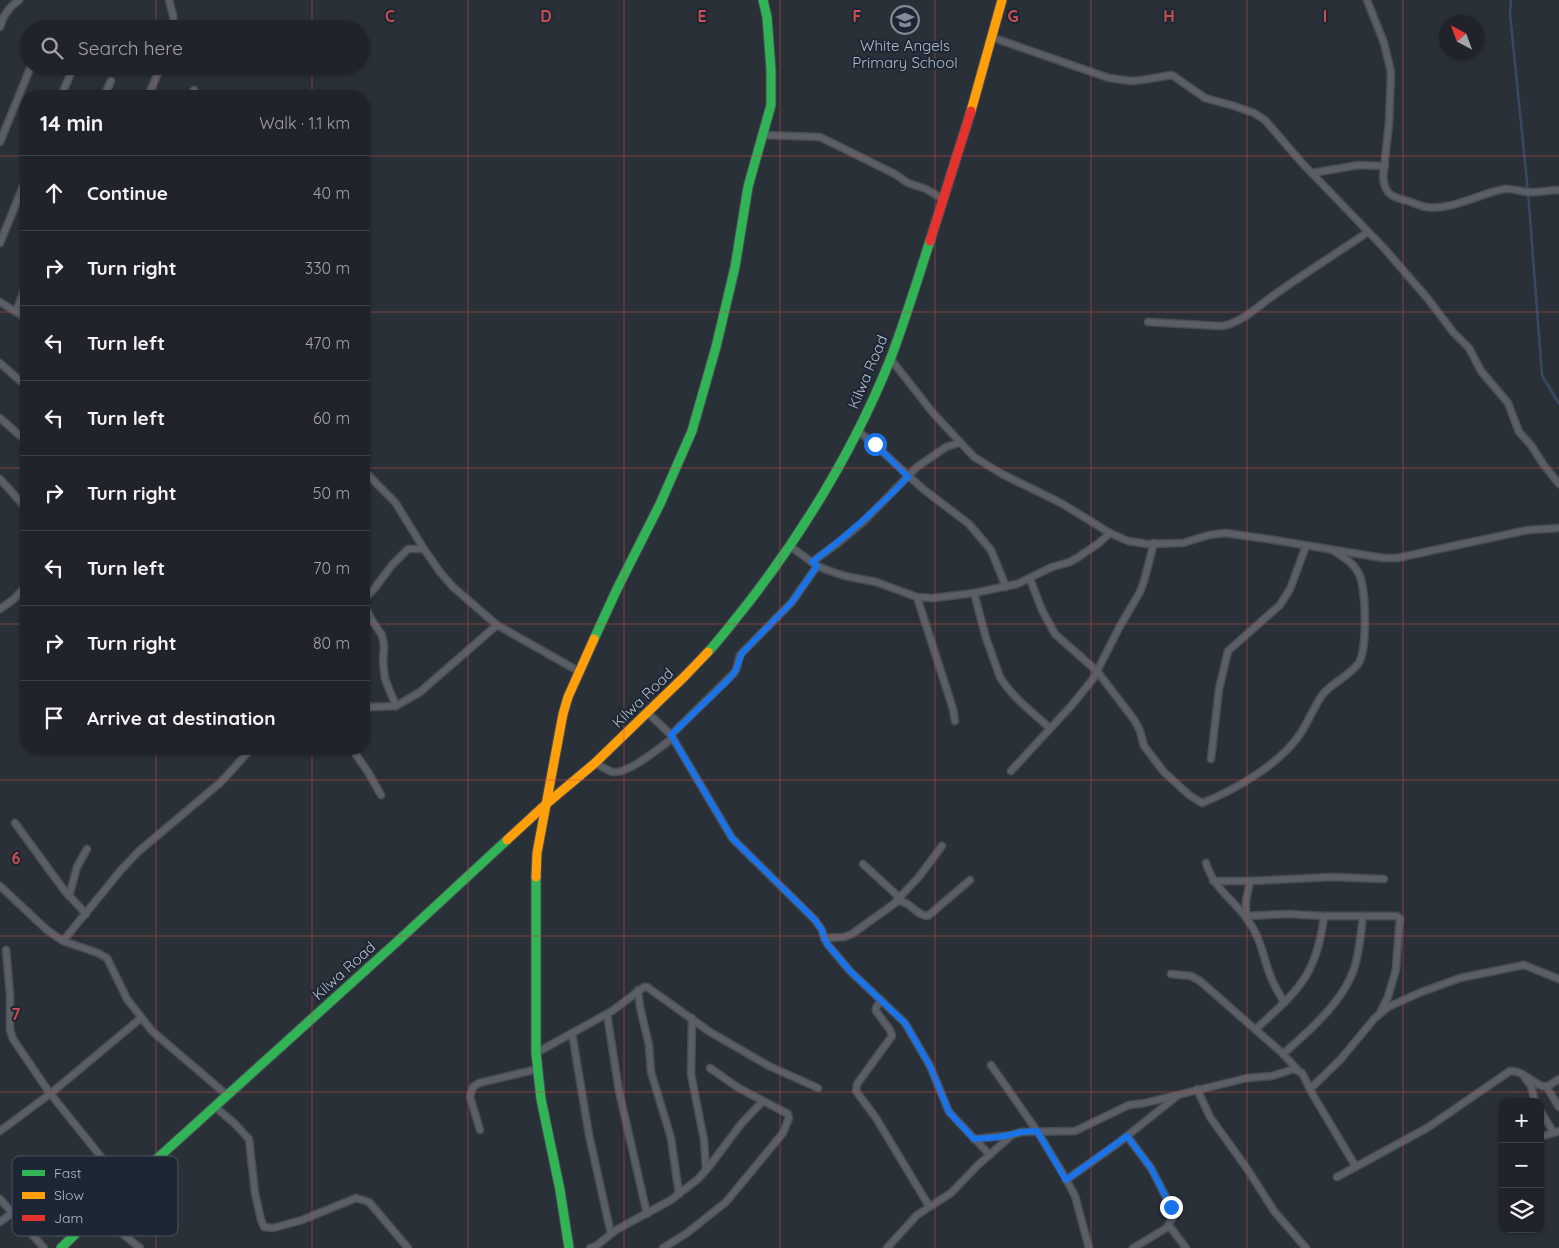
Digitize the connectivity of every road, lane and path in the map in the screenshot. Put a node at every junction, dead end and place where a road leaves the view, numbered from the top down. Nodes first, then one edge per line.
1 (20, 0) edge
2 (168, 0) edge
3 (763, 0) edge
4 (1002, 0) edge
5 (1367, 0) edge
6 (173, 20) edge
7 (0, 27) edge
8 (991, 37) junction
9 (27, 75) edge
10 (70, 75) edge
11 (156, 75) edge
12 (111, 81) dead end
13 (21, 90) edge
14 (64, 90) edge
15 (107, 90) edge
16 (150, 90) edge
17 (20, 93) edge
18 (763, 135) junction
19 (0, 142) edge
20 (1385, 166) junction
21 (1312, 173) junction
22 (1559, 190) edge
23 (20, 193) edge
24 (943, 199) junction
25 (1368, 232) junction
26 (0, 243) edge
27 (20, 301) edge
28 (0, 302) edge
29 (16, 312) junction
30 (20, 314) edge
31 (1148, 322) dead end
32 (890, 360) junction
33 (0, 363) edge
34 (20, 381) edge
35 (0, 418) edge
36 (858, 431) junction
37 (20, 436) edge
38 (959, 443) junction
39 (908, 477) junction
40 (370, 478) edge
41 (0, 479) edge
42 (1559, 484) edge
43 (20, 501) edge
44 (1559, 528) edge
45 (1110, 533) junction
46 (1154, 543) junction
47 (790, 546) junction
48 (1306, 546) junction
49 (424, 549) junction
50 (1332, 550) junction
51 (815, 564) junction
52 (1030, 579) junction
53 (1006, 587) junction
54 (20, 592) edge
55 (370, 593) edge
56 (974, 593) junction
57 (918, 597) junction
58 (0, 609) edge
59 (370, 615) edge
60 (497, 625) junction
61 (1097, 670) junction
62 (580, 672) junction
63 (396, 706) junction
64 (370, 707) edge
65 (648, 713) junction
66 (955, 720) dead end
67 (1050, 728) junction
68 (672, 736) junction
69 (246, 755) edge
70 (356, 755) edge
71 (1211, 759) dead end
72 (595, 762) junction
73 (1011, 771) dead end
74 (381, 795) dead end
75 (546, 805) junction
76 (15, 823) dead end
77 (942, 846) dead end
78 (87, 849) dead end
79 (1206, 863) dead end
80 (863, 864) dead end
81 (1384, 879) dead end
82 (970, 880) dead end
83 (1213, 880) junction
84 (1250, 881) junction
85 (0, 886) edge
86 (70, 896) junction
87 (898, 900) junction
88 (86, 914) junction
89 (1245, 916) junction
90 (1324, 916) junction
91 (1362, 916) junction
92 (824, 938) junction
93 (63, 941) junction
94 (6, 950) dead end
95 (1171, 974) dead end
96 (1559, 979) edge
97 (638, 990) junction
98 (881, 1000) junction
99 (1284, 1002) junction
100 (607, 1014) junction
101 (1380, 1014) junction
102 (141, 1018) junction
103 (692, 1018) junction
104 (1256, 1029) junction
105 (572, 1034) junction
106 (536, 1053) junction
107 (1283, 1054) junction
108 (991, 1065) dead end
109 (710, 1068) dead end
110 (538, 1069) junction
111 (1297, 1069) junction
112 (1522, 1073) junction
113 (1559, 1079) edge
114 (1546, 1086) junction
115 (818, 1088) dead end
116 (1310, 1088) junction
117 (1197, 1089) junction
118 (50, 1094) junction
119 (1180, 1094) junction
120 (227, 1095) junction
121 (1534, 1098) edge
122 (763, 1101) junction
123 (214, 1106) junction
124 (1559, 1106) edge
125 (1544, 1115) edge
126 (480, 1130) dead end
127 (0, 1131) edge
128 (1037, 1131) junction
129 (1557, 1132) edge
130 (1012, 1135) junction
131 (1127, 1136) junction
132 (1544, 1136) edge
133 (974, 1139) junction
134 (990, 1155) junction
135 (100, 1156) edge
136 (160, 1156) edge
137 (1356, 1167) junction
138 (706, 1170) junction
139 (1338, 1177) dead end
140 (1066, 1180) junction
141 (679, 1194) junction
142 (0, 1200) edge
143 (929, 1206) junction
144 (12, 1213) joint
145 (647, 1214) junction
146 (0, 1222) edge
147 (1167, 1227) junction
148 (611, 1234) junction
149 (33, 1236) edge
150 (73, 1236) edge
151 (126, 1236) edge
152 (405, 1247) edge
153 (44, 1248) edge
154 (60, 1248) edge
155 (140, 1248) edge
156 (569, 1248) edge
157 (590, 1248) edge
158 (663, 1248) edge
159 (887, 1248) edge
160 (1089, 1248) edge
161 (1133, 1248) edge
162 (1186, 1248) edge
163 (1306, 1248) edge

1 - 7 street
2 - 6 street
3 - 18 main road
4 - 8 main road, Kilwa Road
5 - 20 street
8 - 21 street
8 - 24 main road, Kilwa Road
9 - 13 street
10 - 14 street
11 - 16 street
12 - 15 street
17 - 19 street
18 - 24 street
18 - 62 main road
20 - 21 street
20 - 22 street
21 - 25 street
23 - 26 street
24 - 32 main road, Kilwa Road
25 - 31 street
25 - 42 street
27 - 29 street
28 - 29 street
29 - 30 street
32 - 36 main road, Kilwa Road
32 - 38 street
33 - 34 street
35 - 37 street
36 - 39 street
36 - 47 main road, Kilwa Road
38 - 39 street
38 - 45 street
39 - 51 street
39 - 53 street
40 - 49 street
41 - 43 street
44 - 50 street
45 - 46 street
45 - 52 street
46 - 48 street
46 - 61 street
47 - 51 street
47 - 65 main road, Kilwa Road
48 - 50 street
48 - 71 street
49 - 55 street
49 - 60 street
50 - 61 street
51 - 57 street
51 - 68 street
52 - 53 street
52 - 61 street
53 - 56 street
54 - 58 street
56 - 57 street
56 - 67 street
57 - 66 street
59 - 63 street
60 - 62 street
60 - 63 street
61 - 67 street
62 - 75 main road
63 - 64 street
65 - 68 street
65 - 72 main road, Kilwa Road
67 - 73 street
68 - 72 street
68 - 92 street
69 - 88 street
70 - 74 street
72 - 75 main road, Kilwa Road
75 - 106 main road
75 - 120 main road, Kilwa Road
76 - 86 street
77 - 87 street
78 - 86 street
79 - 83 street
80 - 87 street
81 - 84 street
82 - 87 street
83 - 84 street
83 - 89 street
84 - 89 street
85 - 93 street
86 - 88 street
87 - 92 street
88 - 93 street
89 - 90 street
89 - 99 street
90 - 91 street
90 - 99 street
91 - 101 street
91 - 107 street
92 - 98 street
93 - 102 street
94 - 118 street
95 - 104 street
96 - 101 street
97 - 100 street
97 - 103 street
97 - 141 street
98 - 133 street
98 - 143 street
99 - 104 street
100 - 105 street
100 - 145 street
101 - 116 street
102 - 118 street
102 - 120 street
103 - 115 street
103 - 138 street
104 - 107 street
105 - 106 street
105 - 148 street
106 - 110 main road
107 - 111 street
108 - 128 street
109 - 122 street
110 - 126 street
110 - 156 main road
111 - 116 street
111 - 117 street
112 - 114 street
112 - 121 street
112 - 137 street
113 - 114 street
114 - 124 street
116 - 137 street
117 - 119 street
117 - 163 street
118 - 127 street
118 - 135 street
119 - 128 street
119 - 131 street
120 - 123 main road, Kilwa Road
122 - 138 street
122 - 158 street
123 - 136 main road, Kilwa Road
123 - 152 street
125 - 129 street
128 - 130 street
128 - 140 street
129 - 132 street
130 - 133 street
130 - 134 street
131 - 140 street
131 - 147 street
133 - 134 street
134 - 143 street
137 - 139 street
138 - 141 street
140 - 160 street
141 - 145 street
142 - 144 street
143 - 159 street
144 - 146 street
145 - 148 street
147 - 161 street
147 - 162 street
148 - 157 street
149 - 153 street
150 - 154 main road, Kilwa Road
151 - 155 street

